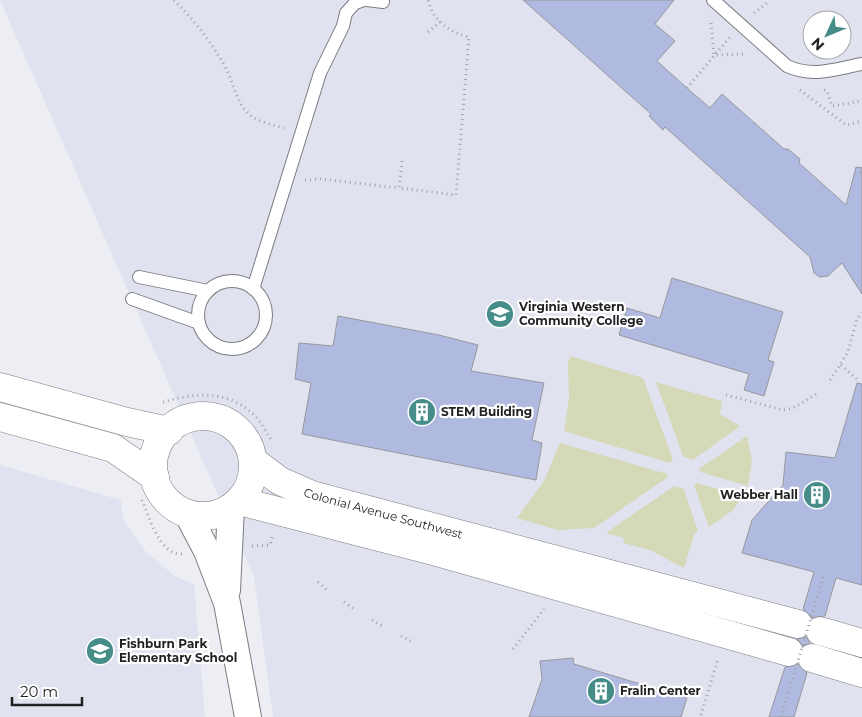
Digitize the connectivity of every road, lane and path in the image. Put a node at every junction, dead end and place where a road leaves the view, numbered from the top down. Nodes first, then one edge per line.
1 (174, 0) edge
2 (365, 0) edge
3 (428, 0) edge
4 (713, 0) edge
5 (383, 2) dead end
6 (710, 15) dead end
7 (440, 22) junction
8 (428, 32) dead end
9 (732, 34) dead end
10 (748, 54) dead end
11 (714, 55) junction
12 (862, 64) edge
13 (687, 88) dead end
14 (799, 90) dead end
15 (832, 106) dead end
16 (833, 116) junction
17 (862, 121) edge
18 (301, 133) junction
19 (402, 161) dead end
20 (862, 166) edge
21 (860, 174) dead end
22 (304, 180) dead end
23 (399, 188) junction
24 (139, 277) dead end
25 (253, 288) junction
26 (208, 292) junction
27 (132, 299) dead end
28 (862, 313) edge
29 (199, 323) junction
30 (841, 365) junction
31 (830, 380) dead end
32 (859, 381) dead end
33 (0, 387) edge
34 (818, 394) dead end
35 (726, 395) dead end
36 (157, 404) dead end
37 (0, 417) edge
38 (169, 430) junction
39 (275, 444) dead end
40 (253, 461) junction
41 (148, 486) junction
42 (235, 504) junction
43 (187, 513) junction
44 (274, 530) dead end
45 (246, 546) dead end
46 (187, 554) dead end
47 (824, 575) dead end
48 (318, 582) dead end
49 (327, 590) dead end
50 (344, 602) dead end
51 (227, 603) junction
52 (354, 609) dead end
53 (544, 609) dead end
54 (372, 620) dead end
55 (382, 626) dead end
56 (401, 636) dead end
57 (411, 641) dead end
58 (862, 643) edge
59 (513, 649) dead end
60 (718, 659) dead end
61 (862, 673) edge
62 (701, 715) dead end
63 (248, 717) edge
64 (781, 717) edge

1 - 18 path
2 - 5 lane
2 - 18 lane
3 - 7 path
4 - 12 lane
6 - 11 path
7 - 8 path
7 - 23 path
9 - 11 path
10 - 11 path
11 - 13 path
14 - 16 path
15 - 16 path
16 - 17 path
18 - 25 lane
19 - 23 path
20 - 21 path
22 - 23 path
24 - 26 lane
25 - 26 lane
25 - 29 lane
26 - 29 lane
27 - 29 lane
28 - 30 path
30 - 31 path
30 - 32 path
33 - 38 main road
34 - 35 path
36 - 39 path
37 - 41 main road
38 - 40 main road
38 - 41 main road
40 - 42 main road
40 - 58 main road, Colonial Avenue Southwest
41 - 43 main road
41 - 46 path
42 - 43 main road
42 - 51 street
42 - 61 main road, Colonial Avenue Southwest
43 - 51 street
44 - 45 path
47 - 64 path, bridge
48 - 49 path
50 - 52 path
51 - 63 street
53 - 59 path
54 - 55 path
56 - 57 path
60 - 62 path

